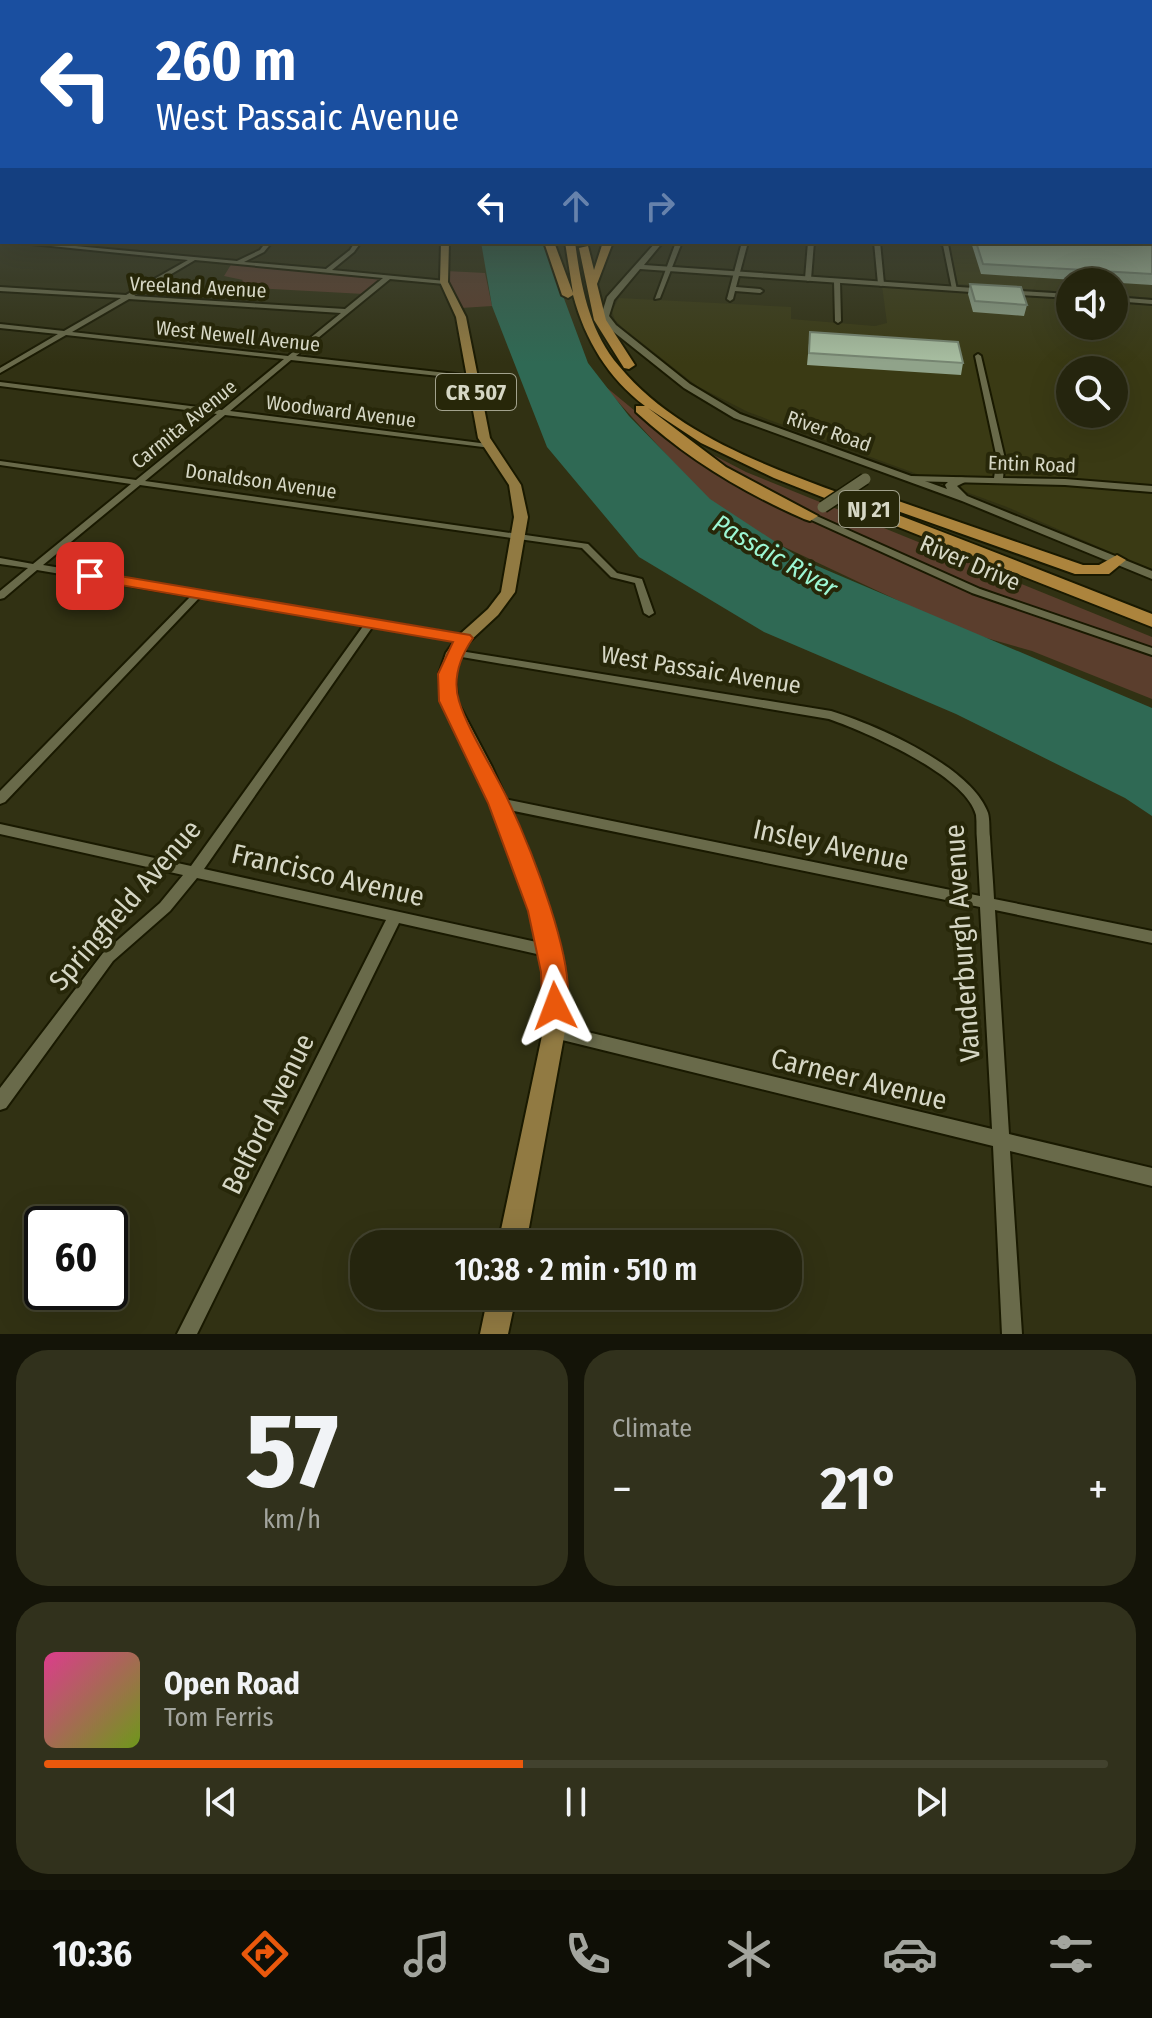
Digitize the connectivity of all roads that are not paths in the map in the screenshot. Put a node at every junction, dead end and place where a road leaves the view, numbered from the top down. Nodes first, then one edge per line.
1 (50, 244) edge
2 (267, 244) edge
3 (356, 244) edge
4 (445, 244) edge
5 (550, 244) edge
6 (570, 244) edge
7 (583, 244) edge
8 (658, 244) edge
9 (678, 244) edge
10 (744, 244) edge
11 (811, 244) edge
12 (877, 244) edge
13 (941, 244) edge
14 (606, 245) edge
15 (193, 259) junction
16 (238, 263) junction
17 (638, 267) junction
18 (668, 269) junction
19 (327, 271) junction
20 (737, 274) junction
21 (388, 277) junction
22 (808, 279) junction
23 (837, 281) junction
24 (444, 282) junction
25 (881, 284) junction
26 (591, 285) junction
27 (0, 289) edge
28 (734, 289) junction
29 (955, 289) junction
30 (760, 291) dead end
31 (1056, 295) edge
32 (657, 298) dead end
33 (125, 299) junction
34 (730, 299) dead end
35 (1128, 301) edge
36 (1151, 303) edge
37 (347, 311) junction
38 (838, 321) dead end
39 (0, 326) edge
40 (65, 333) junction
41 (595, 340) junction
42 (978, 356) dead end
43 (289, 358) junction
44 (607, 360) junction
45 (0, 371) edge
46 (473, 378) junction
47 (0, 384) edge
48 (223, 412) junction
49 (488, 446) junction
50 (0, 463) edge
51 (881, 469) junction
52 (911, 479) junction
53 (961, 480) junction
54 (998, 480) junction
55 (138, 482) junction
56 (1152, 489) edge
57 (872, 498) junction
58 (966, 499) junction
59 (816, 511) junction
60 (518, 536) junction
61 (1117, 560) junction
62 (0, 561) edge
63 (36, 566) junction
64 (1152, 575) edge
65 (198, 594) junction
66 (0, 596) edge
67 (1152, 607) edge
68 (649, 613) dead end
69 (1152, 621) edge
70 (371, 622) junction
71 (459, 646) junction
72 (1152, 652) edge
73 (930, 763) joint
74 (0, 799) edge
75 (499, 803) junction
76 (0, 829) edge
77 (194, 872) junction
78 (986, 904) junction
79 (395, 917) junction
80 (1152, 937) edge
81 (551, 952) junction
82 (554, 1031) junction
83 (0, 1102) edge
84 (1000, 1140) junction
85 (1152, 1177) edge
86 (515, 1230) edge
87 (500, 1310) edge
88 (187, 1334) edge
89 (496, 1334) edge
90 (1012, 1334) edge

1 - 15 street
2 - 16 street
3 - 19 street
4 - 24 main road, CR 507
5 - 41 highway
6 - 41 highway, NJ 21
7 - 26 highway, NJ 21
8 - 17 street, River Road
9 - 18 street
10 - 20 street
11 - 22 street
12 - 25 street
13 - 29 street
14 - 26 highway
15 - 16 street
15 - 33 street
16 - 19 street
17 - 18 street
17 - 51 street, River Road
18 - 20 street
18 - 32 street
19 - 21 street
20 - 22 street
20 - 28 street
21 - 24 street
21 - 37 street, Carmita Avenue
22 - 23 street
23 - 25 street
23 - 38 street
24 - 46 main road, CR 507
25 - 29 street
26 - 57 highway, NJ 21
27 - 33 street, Vreeland Avenue
28 - 30 street
28 - 34 street
29 - 31 street
33 - 37 street, Vreeland Avenue
33 - 40 street
35 - 36 street
37 - 43 street, Carmita Avenue
39 - 40 street, West Newell Avenue
40 - 43 street, West Newell Avenue
40 - 45 street
41 - 44 highway, NJ 21
42 - 54 street
43 - 46 street, West Newell Avenue
43 - 48 street, Carmita Avenue
44 - 59 highway
44 - 69 highway, NJ 21
46 - 49 main road, CR 507
47 - 48 street, Woodward Avenue
48 - 49 street, Woodward Avenue
48 - 55 street, Carmita Avenue
49 - 60 main road, CR 507
50 - 55 street, Donaldson Avenue
51 - 52 street, River Road
51 - 59 street, bridge
52 - 53 street, Entin Road
52 - 58 street, River Road
53 - 54 street, Entin Road
53 - 58 street
54 - 56 street, Entin Road
55 - 60 street, Donaldson Avenue
55 - 63 street, Carmita Avenue
57 - 61 highway
57 - 67 highway, NJ 21
58 - 61 street, River Road
59 - 72 street, River Drive
60 - 68 street, Donaldson Avenue
60 - 71 main road, CR 507
61 - 64 street, River Road
62 - 63 street, West Passaic Avenue
63 - 65 street, West Passaic Avenue
63 - 66 street, Carmita Avenue
65 - 70 street, West Passaic Avenue
65 - 74 street
70 - 71 street, West Passaic Avenue
70 - 77 street, Springfield Avenue
71 - 73 street, West Passaic Avenue
71 - 75 main road
73 - 78 street, Vanderburgh Avenue
75 - 78 street, Insley Avenue
75 - 81 main road
76 - 77 street, Francisco Avenue
77 - 79 street, Francisco Avenue
77 - 83 street, Springfield Avenue
78 - 80 street, Insley Avenue
78 - 84 street, Vanderburgh Avenue
79 - 81 street, Francisco Avenue
79 - 88 street, Belford Avenue
81 - 82 main road
82 - 84 street, Carneer Avenue
82 - 86 main road
84 - 85 street, Carneer Avenue
84 - 90 street, Vanderburgh Avenue
87 - 89 main road

